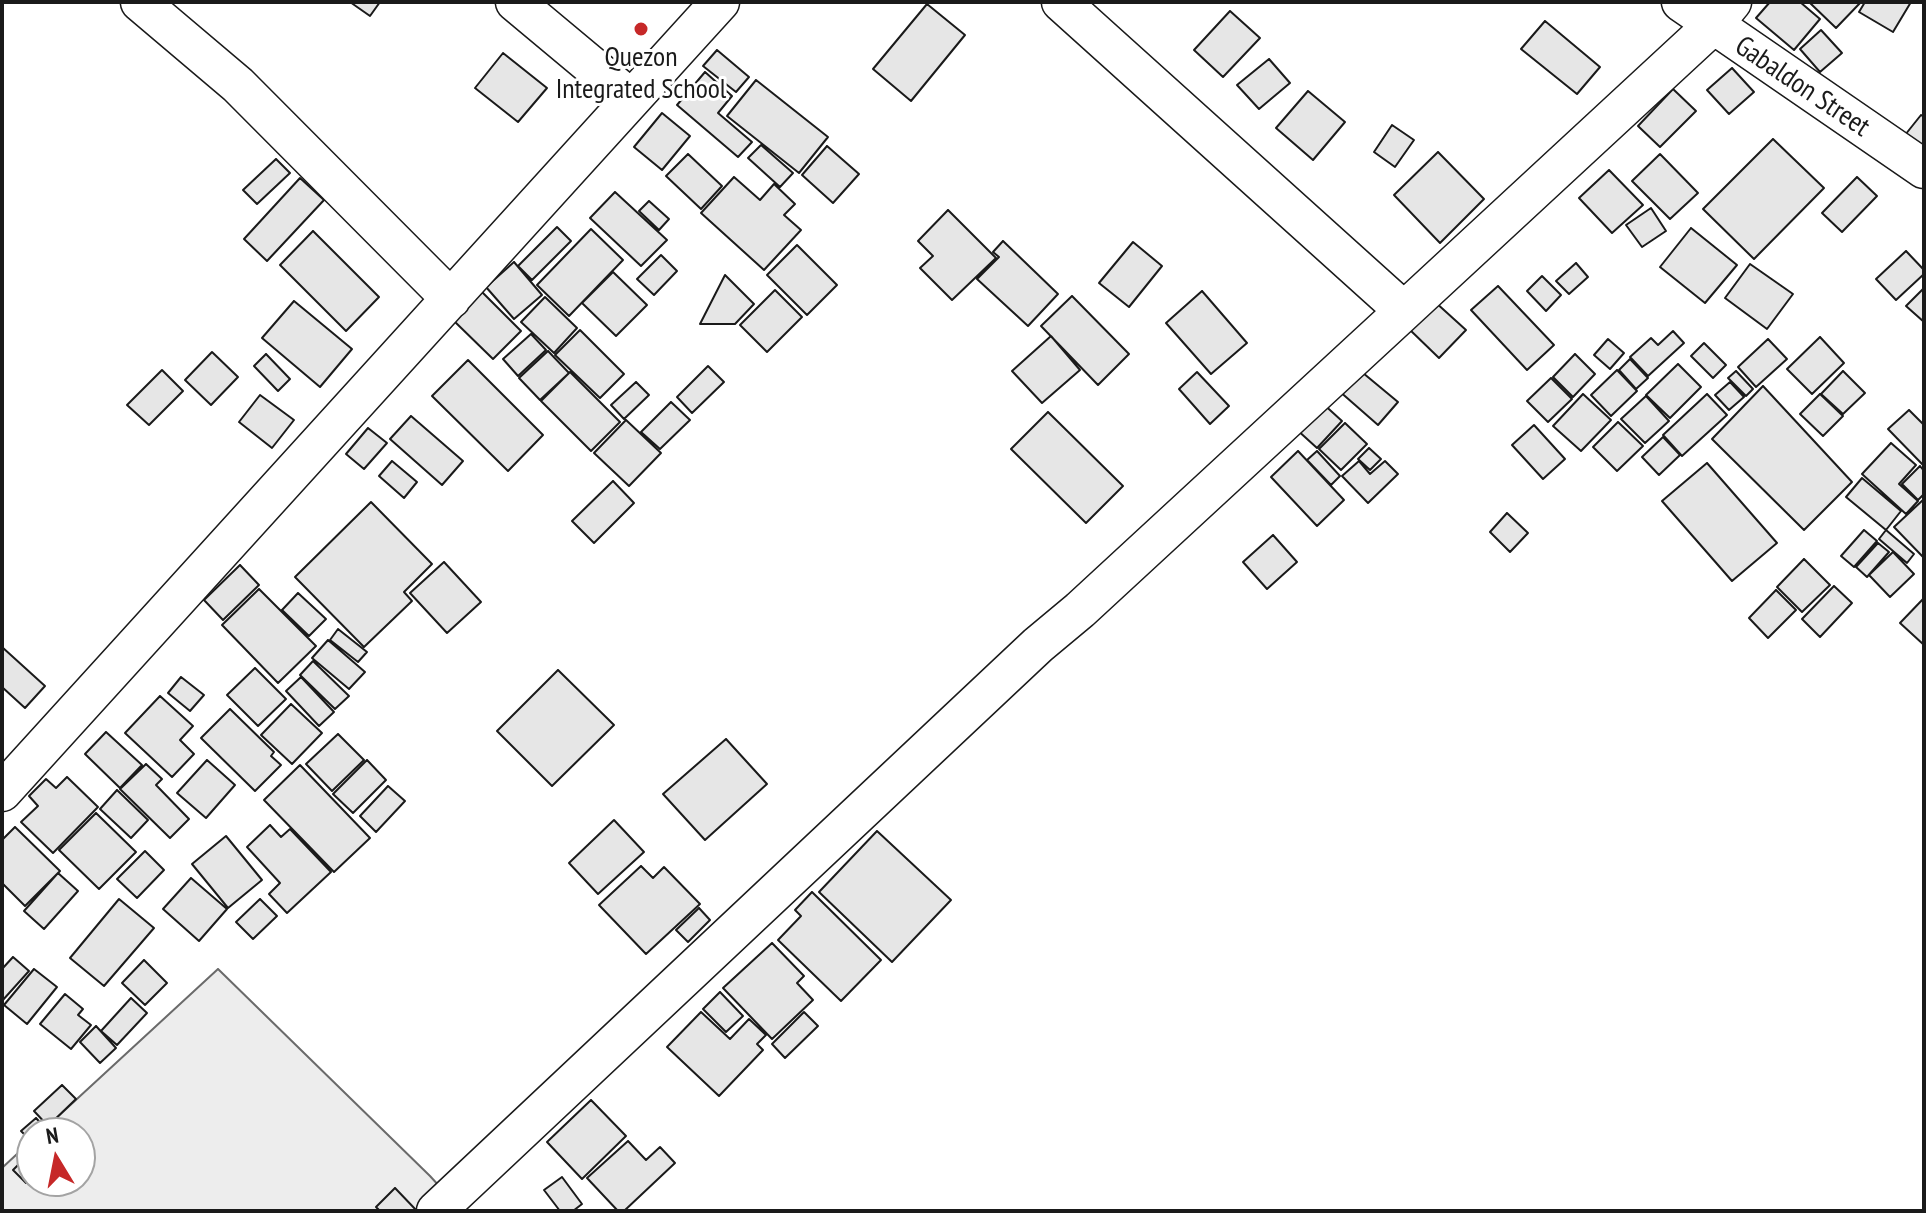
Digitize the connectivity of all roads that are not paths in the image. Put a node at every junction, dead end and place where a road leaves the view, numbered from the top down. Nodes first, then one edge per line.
1 (140, 2) edge
2 (515, 2) edge
3 (720, 2) edge
4 (1061, 2) edge
5 (1681, 2) edge
6 (1722, 14) edge
7 (630, 98) junction
8 (1924, 169) edge
9 (451, 299) junction
10 (1404, 311) junction
11 (2, 792) edge
12 (436, 1211) edge

1 - 9 street
2 - 7 street
3 - 7 street
4 - 10 street
5 - 6 street, Gabaldon Street
6 - 8 street, Gabaldon Street
6 - 10 street
7 - 9 street
9 - 11 street
10 - 12 street

